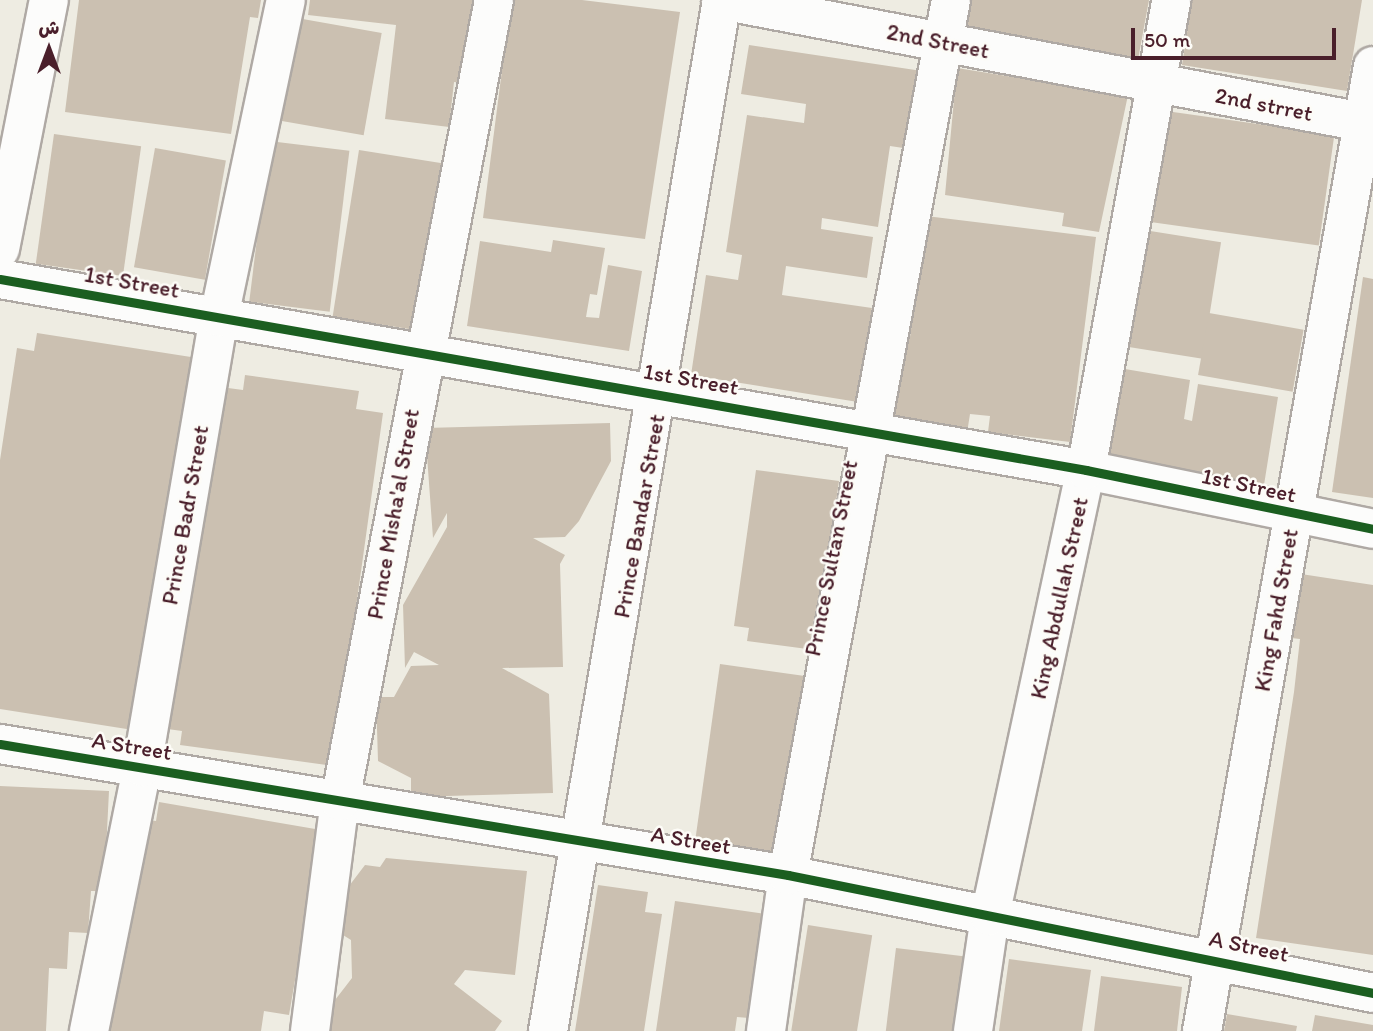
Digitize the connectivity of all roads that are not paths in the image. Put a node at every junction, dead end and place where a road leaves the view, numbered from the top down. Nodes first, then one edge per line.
1 (49, 0) edge
2 (286, 0) edge
3 (494, 0) edge
4 (722, 0) edge
5 (951, 0) edge
6 (1171, 0) edge
7 (943, 42) junction
8 (1373, 66) edge
9 (1155, 83) junction
10 (1368, 123) edge
11 (0, 249) edge
12 (0, 279) edge
13 (219, 317) junction
14 (422, 355) junction
15 (660, 393) junction
16 (875, 432) junction
17 (1086, 470) junction
18 (1293, 514) junction
19 (1373, 529) edge
20 (0, 744) edge
21 (142, 767) junction
22 (340, 802) junction
23 (582, 842) junction
24 (788, 875) junction
25 (990, 916) junction
26 (1214, 957) junction
27 (1373, 993) edge
28 (89, 1031) edge
29 (310, 1031) edge
30 (548, 1031) edge
31 (766, 1031) edge
32 (973, 1031) edge
33 (1202, 1031) edge

1 - 11 street
2 - 13 street, Prince Badr Street
3 - 14 street, Prince Misha'al Street
4 - 7 street, 2nd Street
4 - 15 street, Prince Bandar Street
5 - 7 street, Prince Sultan Street
6 - 9 street, King Abdullah Street
7 - 9 street, 2nd Street
7 - 16 street, Prince Sultan Street
8 - 10 street, King Fahd Street
9 - 10 street, 2nd strret
9 - 17 street, King Abdullah Street
10 - 18 street, King Fahd Street
12 - 13 street, 1st Street
13 - 14 street, 1st Street
13 - 21 street, Prince Badr Street
14 - 15 street, 1st Street
14 - 22 street, Prince Misha'al Street
15 - 16 street, 1st Street
15 - 23 street, Prince Bandar Street
16 - 17 street, 1st Street
16 - 24 street, Prince Sultan Street
17 - 18 street, 1st Street
17 - 25 street, King Abdullah Street
18 - 19 street, 1st Street
18 - 26 street, King Fahd Street
20 - 21 street, A Street
21 - 22 street, A Street
21 - 28 street, Prince Badr Street
22 - 23 street, A Street
22 - 29 street, Prince Misha'al Street
23 - 24 street, A Street
23 - 30 street, Prince Bandar Street
24 - 25 street, A Street
24 - 31 street, Prince Sultan Street
25 - 26 street, A Street
25 - 32 street, King Abdullah Street
26 - 27 street, A Street
26 - 33 street, King Fahd Street

